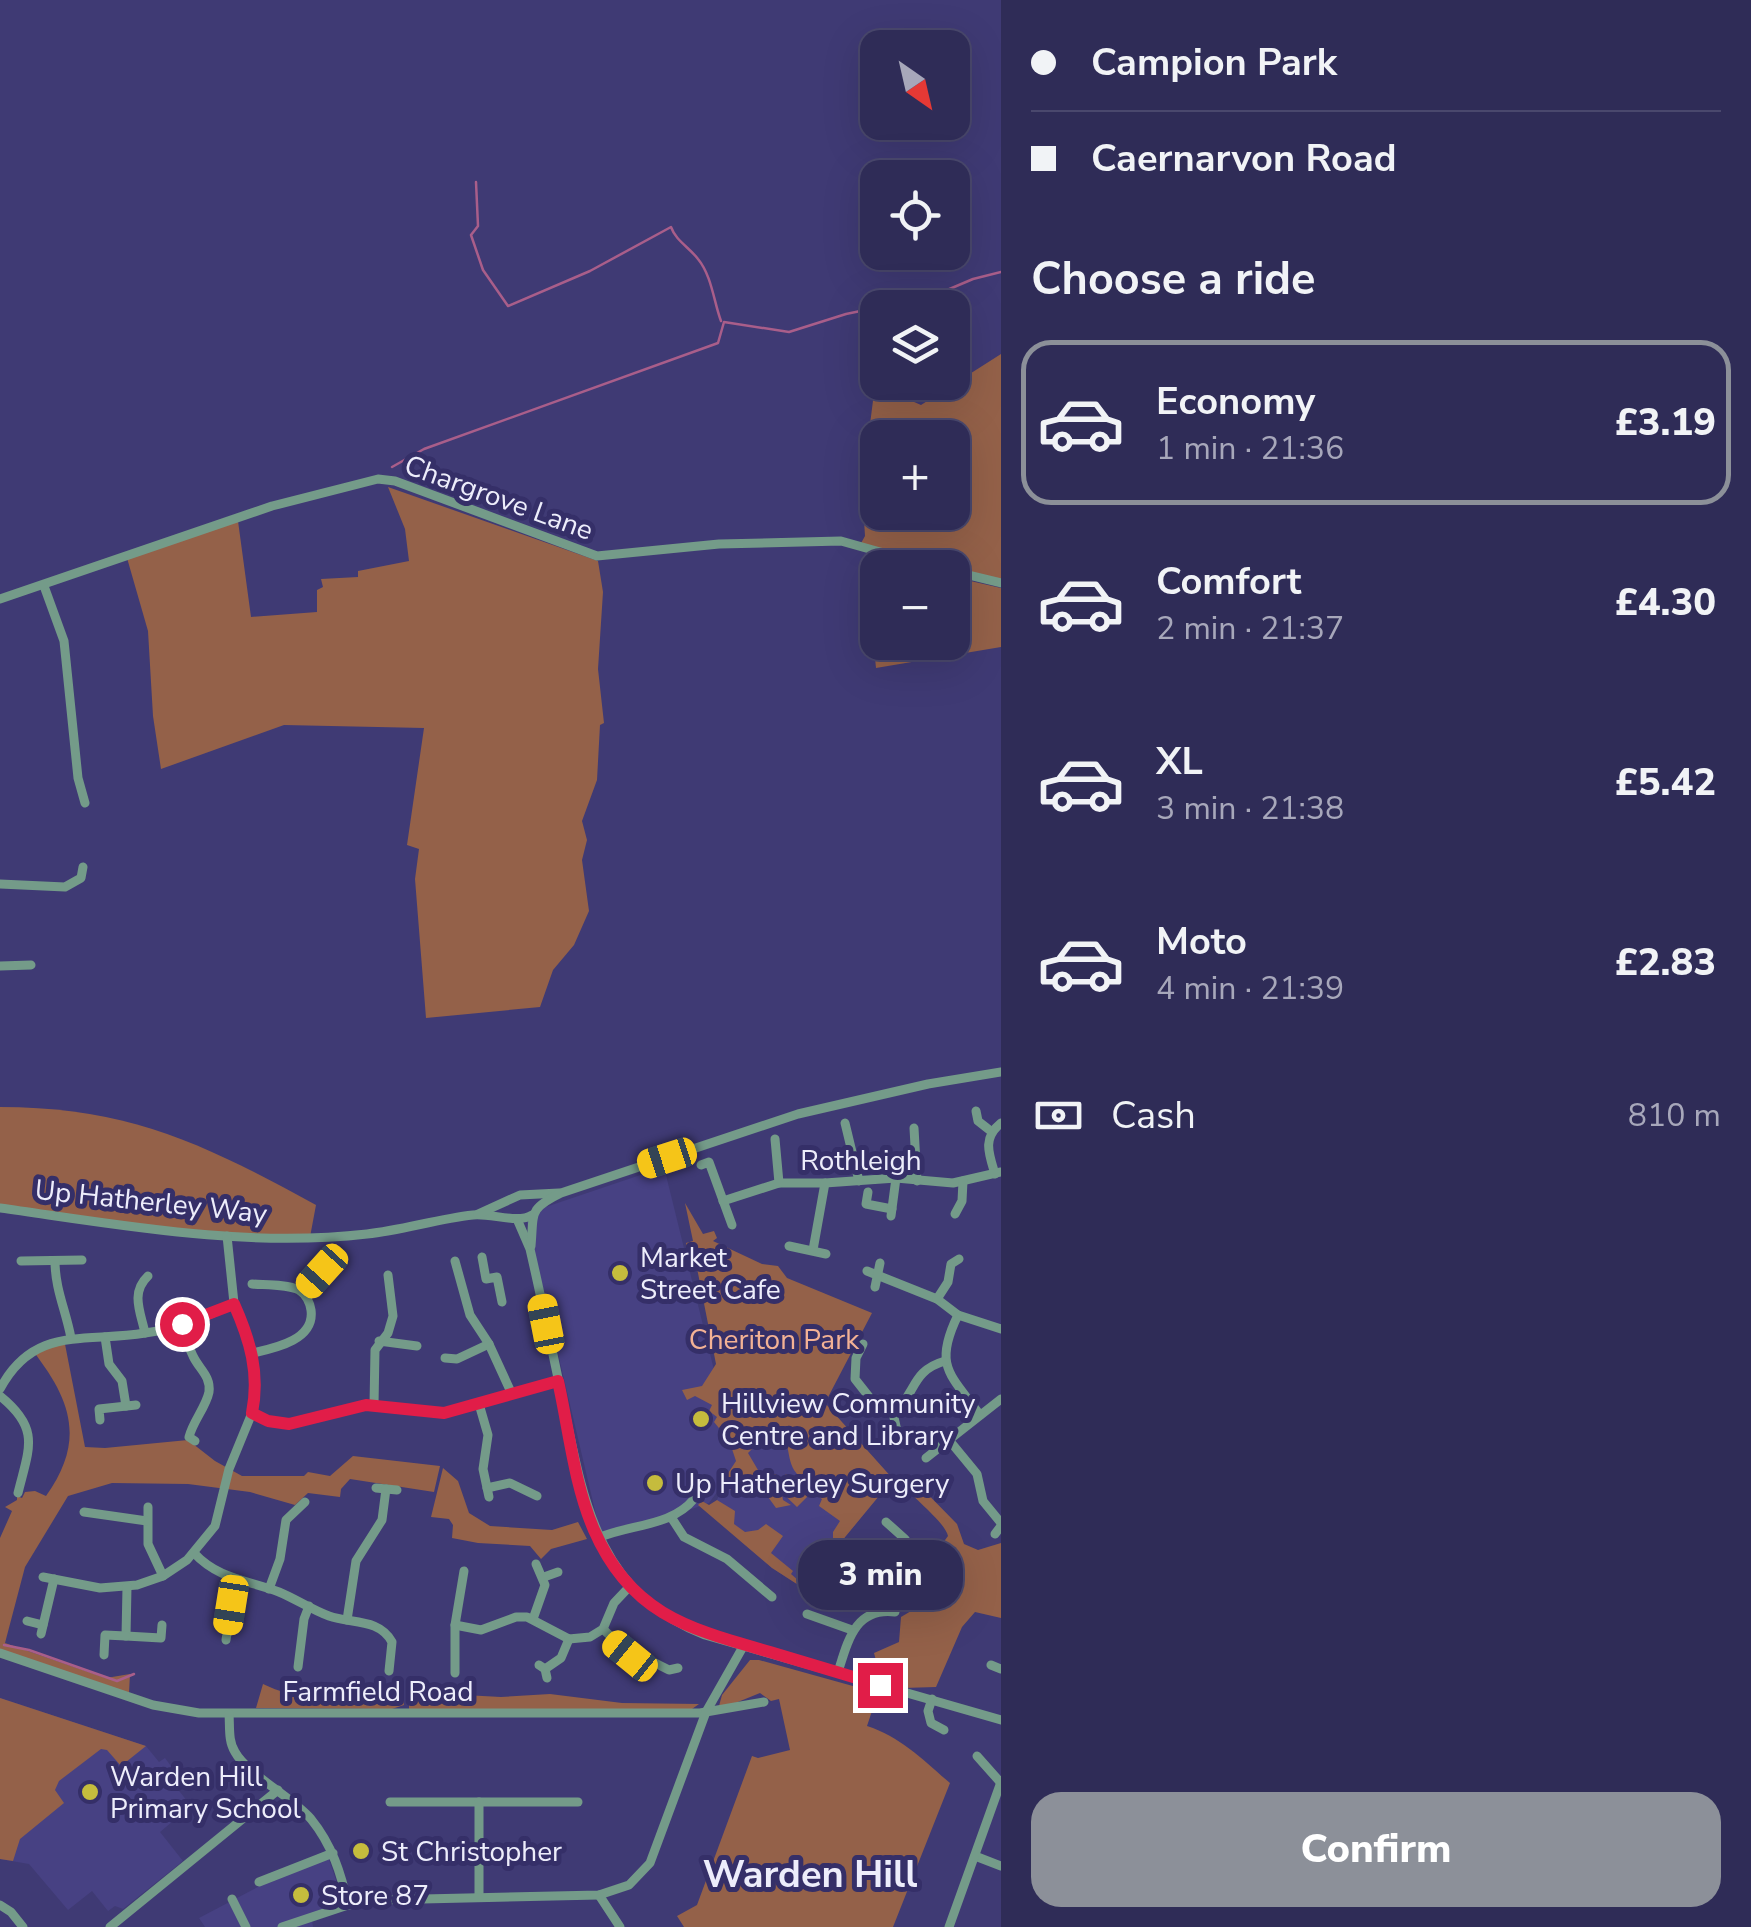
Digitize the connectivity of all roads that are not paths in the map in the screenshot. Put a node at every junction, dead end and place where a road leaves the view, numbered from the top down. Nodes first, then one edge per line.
1 (873, 550) edge
2 (970, 575) edge
3 (1001, 582) edge
4 (44, 586) junction
5 (0, 599) edge
6 (85, 803) dead end
7 (83, 867) dead end
8 (0, 884) edge
9 (31, 965) dead end
10 (0, 966) edge
11 (1001, 1072) edge
12 (976, 1112) dead end
13 (845, 1123) dead end
14 (1001, 1123) edge
15 (992, 1132) junction
16 (912, 1135) dead end
17 (775, 1139) dead end
18 (701, 1165) dead end
19 (998, 1173) edge
20 (896, 1178) junction
21 (917, 1180) junction
22 (859, 1181) junction
23 (964, 1182) junction
24 (779, 1183) junction
25 (825, 1184) junction
26 (868, 1192) dead end
27 (561, 1193) junction
28 (524, 1195) junction
29 (513, 1199) junction
30 (723, 1200) junction
31 (0, 1208) edge
32 (533, 1213) junction
33 (955, 1214) dead end
34 (476, 1215) junction
35 (515, 1218) junction
36 (732, 1225) dead end
37 (227, 1236) junction
38 (789, 1246) dead end
39 (530, 1249) junction
40 (813, 1250) junction
41 (826, 1254) dead end
42 (482, 1257) dead end
43 (82, 1260) dead end
44 (21, 1261) dead end
45 (55, 1261) junction
46 (455, 1261) dead end
47 (951, 1262) dead end
48 (322, 1271) dead end
49 (484, 1271) junction
50 (877, 1272) dead end
51 (388, 1274) dead end
52 (459, 1276) junction
53 (141, 1278) dead end
54 (252, 1284) dead end
55 (302, 1293) junction
56 (937, 1298) junction
57 (502, 1302) dead end
58 (234, 1304) junction
59 (958, 1316) junction
60 (182, 1324) junction
61 (1001, 1329) edge
62 (146, 1334) junction
63 (105, 1337) junction
64 (71, 1338) junction
65 (380, 1342) junction
66 (490, 1344) junction
67 (864, 1344) dead end
68 (417, 1346) dead end
69 (253, 1353) junction
70 (445, 1358) dead end
71 (945, 1360) junction
72 (0, 1364) edge
73 (9, 1372) junction
74 (558, 1381) junction
75 (0, 1388) edge
76 (511, 1392) junction
77 (0, 1396) edge
78 (1001, 1399) edge
79 (479, 1404) junction
80 (374, 1405) junction
81 (252, 1413) junction
82 (893, 1414) junction
83 (980, 1415) junction
84 (100, 1420) dead end
85 (897, 1431) dead end
86 (948, 1440) junction
87 (195, 1442) dead end
88 (926, 1458) dead end
89 (534, 1482) dead end
90 (386, 1489) dead end
91 (18, 1493) dead end
92 (694, 1499) dead end
93 (305, 1502) dead end
94 (148, 1507) dead end
95 (84, 1512) dead end
96 (671, 1517) junction
97 (147, 1521) junction
98 (886, 1522) dead end
99 (999, 1528) edge
100 (598, 1538) junction
101 (194, 1553) junction
102 (536, 1564) dead end
103 (463, 1568) dead end
104 (558, 1572) dead end
105 (163, 1576) junction
106 (544, 1577) junction
107 (235, 1580) junction
108 (632, 1585) junction
109 (127, 1587) junction
110 (270, 1589) junction
111 (772, 1597) dead end
112 (309, 1606) junction
113 (882, 1611) junction
114 (896, 1612) dead end
115 (807, 1614) dead end
116 (533, 1619) junction
117 (27, 1620) dead end
118 (347, 1620) junction
119 (162, 1625) dead end
120 (455, 1626) junction
121 (603, 1629) junction
122 (852, 1630) junction
123 (231, 1634) dead end
124 (126, 1636) junction
125 (569, 1639) junction
126 (744, 1645) junction
127 (0, 1653) edge
128 (104, 1655) dead end
129 (299, 1655) junction
130 (311, 1657) dead end
131 (298, 1667) dead end
132 (678, 1668) dead end
133 (389, 1671) dead end
134 (544, 1671) dead end
135 (838, 1672) junction
136 (456, 1675) dead end
137 (932, 1698) junction
138 (764, 1702) dead end
139 (706, 1712) junction
140 (229, 1714) junction
141 (1001, 1720) edge
142 (944, 1730) dead end
143 (977, 1756) dead end
144 (1001, 1782) edge
145 (278, 1790) junction
146 (390, 1802) dead end
147 (478, 1802) junction
148 (578, 1802) dead end
149 (333, 1853) junction
150 (975, 1856) junction
151 (1001, 1866) edge
152 (259, 1882) dead end
153 (599, 1895) junction
154 (479, 1896) junction
155 (232, 1898) dead end
156 (0, 1905) edge
157 (348, 1905) junction
158 (309, 1922) edge
159 (23, 1927) edge
160 (110, 1927) edge
161 (246, 1927) edge
162 (282, 1927) edge
163 (620, 1927) edge
164 (949, 1927) edge

1 - 4 street, Chargrove Lane
2 - 3 street
4 - 5 street, Chargrove Lane
4 - 6 street
7 - 8 street
9 - 10 street
11 - 27 street
12 - 15 street
13 - 22 street
14 - 15 street
15 - 19 street
16 - 21 street
17 - 24 street
18 - 30 street
19 - 23 street, Rothleigh
20 - 21 street, Rothleigh
20 - 22 street, Rothleigh
20 - 26 street
21 - 23 street, Rothleigh
22 - 25 street, Rothleigh
23 - 33 street
24 - 25 street, Rothleigh
24 - 30 street, Rothleigh
25 - 40 street
27 - 28 street
27 - 32 street
28 - 29 street
28 - 32 street
29 - 34 street, Up Hatherley Way
29 - 35 street
30 - 36 street
31 - 37 street, Up Hatherley Way
32 - 35 street
32 - 39 street
34 - 35 street, Up Hatherley Way
34 - 37 street, Up Hatherley Way
35 - 39 street
37 - 58 street
38 - 40 street
39 - 74 street
40 - 41 street
42 - 49 street
43 - 45 street
44 - 45 street
45 - 64 street
46 - 52 street
47 - 56 street
48 - 55 street
49 - 52 street
49 - 57 street
50 - 56 street
51 - 65 street
52 - 66 street
53 - 62 street
54 - 55 street
55 - 69 street
56 - 59 street
58 - 60 street
58 - 69 street
59 - 61 street
59 - 71 street
60 - 62 street
60 - 87 street
62 - 63 street
63 - 64 street
63 - 84 street
64 - 73 street
65 - 68 street
65 - 80 street
66 - 70 street
66 - 76 street
67 - 82 street
69 - 81 street
71 - 82 street
71 - 83 street
72 - 73 street
73 - 75 street
74 - 76 street
74 - 100 street
76 - 79 street
77 - 91 street
78 - 83 street
79 - 80 street
79 - 89 street
80 - 81 street
81 - 101 street
82 - 85 street
83 - 86 street
86 - 88 street
86 - 99 street
90 - 118 street
92 - 96 street
93 - 110 street
94 - 97 street
95 - 97 street
96 - 100 street
96 - 111 street
97 - 105 street
98 - 113 street
100 - 108 street
101 - 105 street
101 - 107 street
102 - 106 street
103 - 120 street
104 - 106 street
105 - 109 street
106 - 116 street
107 - 110 street
107 - 123 street
108 - 121 street
108 - 126 street
109 - 117 street
109 - 124 street
110 - 112 street
112 - 118 street
112 - 129 street
113 - 114 street
113 - 122 street
115 - 122 street
116 - 120 street
116 - 125 street
118 - 133 street
119 - 124 street
120 - 136 street
121 - 125 street
121 - 132 street
122 - 135 street
124 - 128 street
125 - 134 street
126 - 135 street
126 - 139 street
127 - 140 street, Farmfield Road
129 - 130 street
129 - 131 street
135 - 137 street
137 - 141 street
137 - 142 street
138 - 139 street, Farmfield Road
139 - 140 street, Farmfield Road
139 - 153 street
140 - 145 street
143 - 144 street
144 - 150 street
145 - 149 street
145 - 160 street
146 - 147 street
147 - 148 street
147 - 154 street
149 - 152 street
149 - 157 street
150 - 151 street
150 - 164 street
153 - 154 street
153 - 163 street
154 - 157 street
155 - 161 street
156 - 159 street
157 - 158 street
158 - 162 street

